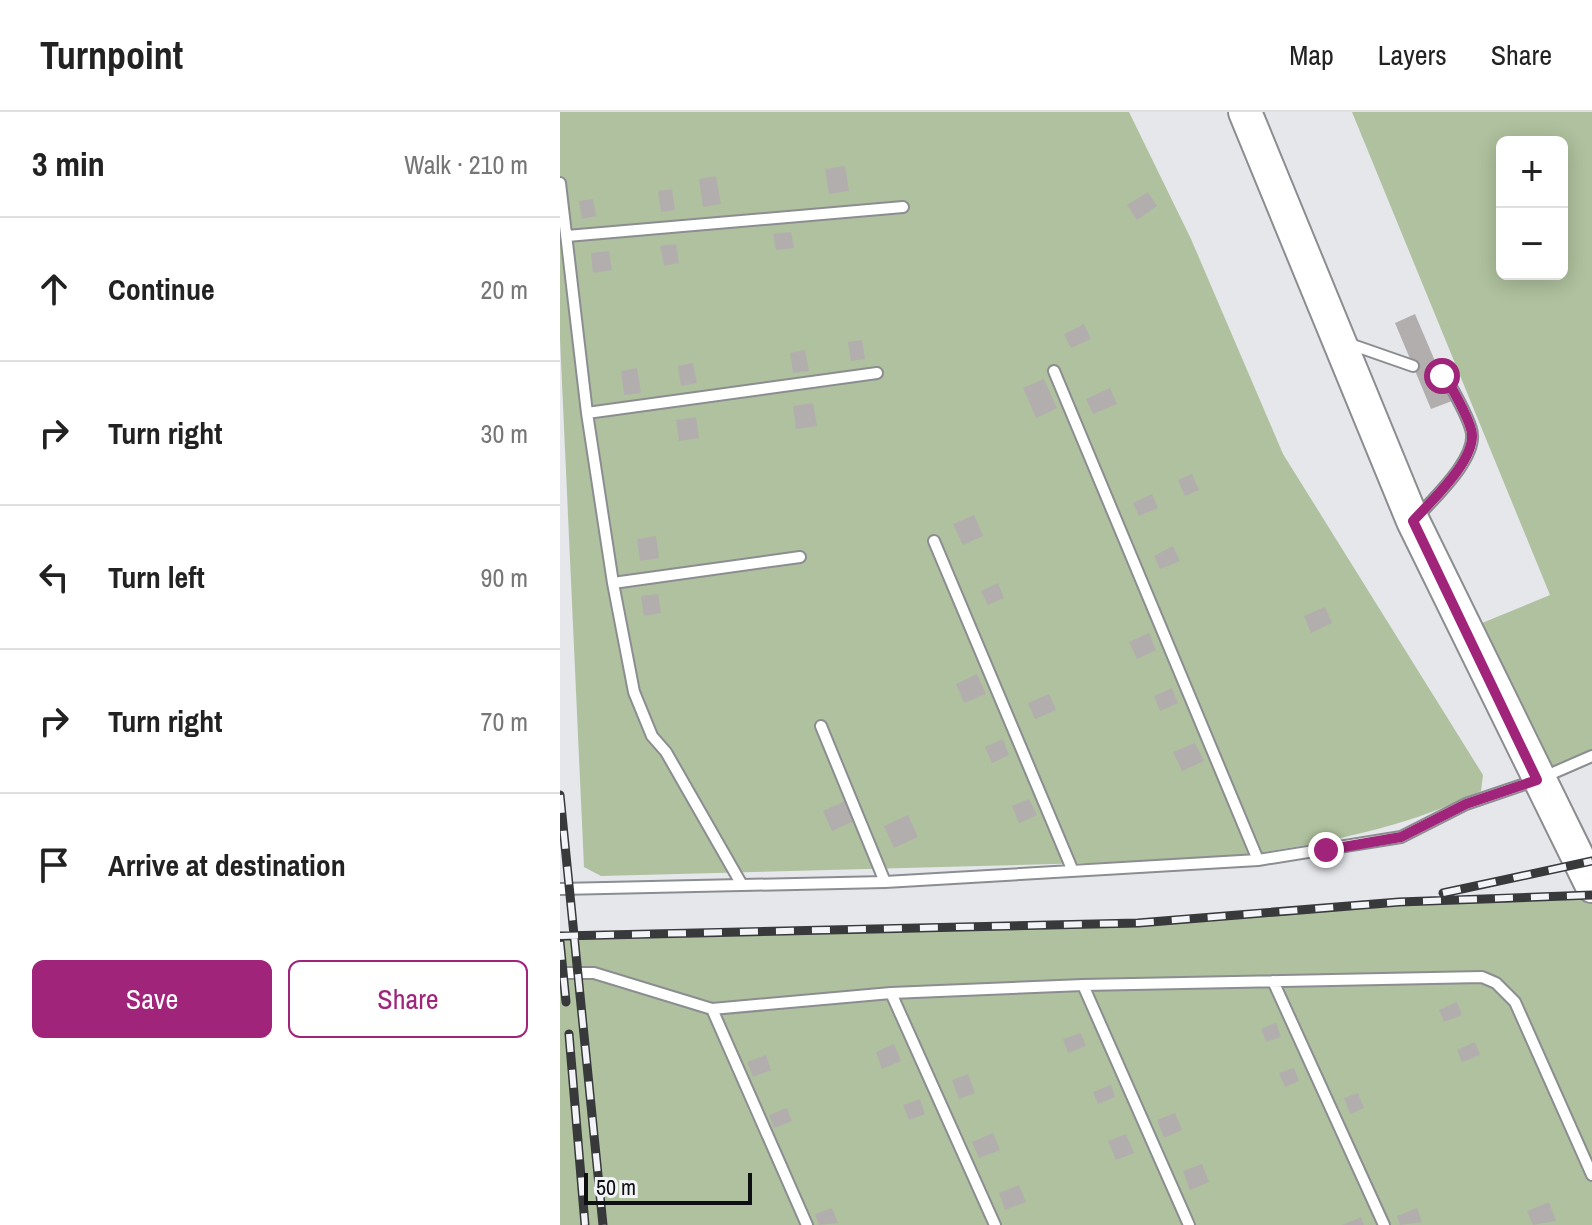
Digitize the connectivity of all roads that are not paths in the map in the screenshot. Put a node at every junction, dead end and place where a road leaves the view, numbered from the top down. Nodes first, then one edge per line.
1 (1245, 112) edge
2 (560, 183) edge
3 (903, 207) dead end
4 (567, 236) junction
5 (1338, 340) junction
6 (1413, 366) dead end
7 (1054, 371) dead end
8 (877, 373) dead end
9 (1442, 376) dead end
10 (587, 413) junction
11 (1413, 521) junction
12 (934, 541) dead end
13 (800, 557) dead end
14 (613, 583) junction
15 (821, 726) dead end
16 (1592, 756) edge
17 (1537, 780) junction
18 (1258, 860) junction
19 (1072, 869) junction
20 (885, 882) junction
21 (742, 885) junction
22 (1592, 886) edge
23 (560, 889) edge
24 (560, 973) edge
25 (1273, 981) junction
26 (1083, 985) junction
27 (891, 993) junction
28 (712, 1009) junction
29 (1592, 1175) edge
30 (807, 1225) edge
31 (995, 1225) edge
32 (1189, 1225) edge
33 (1384, 1225) edge

1 - 5 main road
2 - 4 lane
3 - 4 lane
4 - 10 lane
5 - 6 lane
5 - 11 main road
7 - 18 lane
8 - 10 lane
9 - 11 lane
10 - 14 lane
11 - 17 main road
12 - 19 lane
13 - 14 lane
14 - 21 lane
15 - 20 lane
16 - 17 lane
17 - 18 lane
17 - 22 main road
18 - 19 lane
19 - 20 lane
20 - 21 lane
21 - 23 lane
24 - 28 lane
25 - 26 lane
25 - 29 lane
25 - 33 lane
26 - 27 lane
26 - 32 lane
27 - 28 lane
27 - 31 lane
28 - 30 lane

